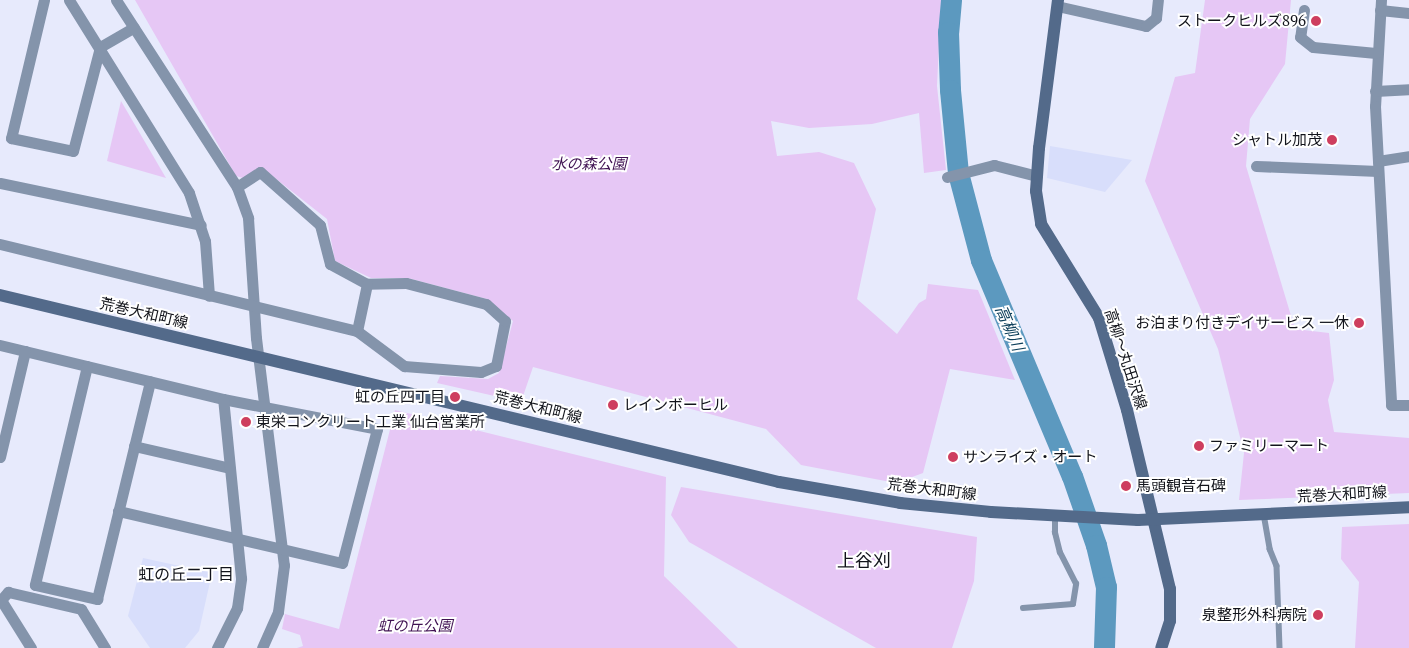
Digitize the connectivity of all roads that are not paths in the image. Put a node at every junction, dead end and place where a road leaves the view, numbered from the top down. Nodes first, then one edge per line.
1 (44, 0) edge
2 (69, 0) edge
3 (116, 0) edge
4 (1158, 0) edge
5 (1058, 3) edge
6 (1380, 5) edge
7 (1304, 10) dead end
8 (1409, 13) edge
9 (134, 27) junction
10 (100, 47) junction
11 (1376, 53) junction
12 (1375, 90) junction
13 (1409, 90) edge
14 (1409, 156) edge
15 (1256, 166) dead end
16 (1378, 166) junction
17 (1037, 176) junction
18 (947, 177) dead end
19 (0, 183) edge
20 (237, 187) junction
21 (201, 225) junction
22 (0, 244) edge
23 (367, 284) junction
24 (0, 295) edge
25 (209, 296) junction
26 (254, 308) junction
27 (357, 331) junction
28 (0, 345) edge
29 (25, 351) junction
30 (258, 356) junction
31 (87, 366) junction
32 (150, 381) junction
33 (223, 399) junction
34 (1409, 405) edge
35 (264, 407) junction
36 (134, 446) junction
37 (0, 457) edge
38 (230, 468) junction
39 (1409, 507) edge
40 (118, 511) junction
41 (1264, 514) junction
42 (1056, 517) junction
43 (1153, 520) junction
44 (238, 541) junction
45 (280, 549) junction
46 (1024, 608) dead end
47 (31, 648) edge
48 (105, 648) edge
49 (217, 648) edge
50 (262, 648) edge
51 (1162, 648) edge
52 (1280, 648) edge

1 - 10 street
2 - 10 street
3 - 9 street
4 - 5 street
5 - 17 street, 高柳～丸田沢線
6 - 8 street
6 - 11 street
7 - 11 street
9 - 10 street
9 - 20 street
10 - 21 street
11 - 12 street
12 - 13 street
12 - 16 street
14 - 16 street
15 - 16 street
16 - 34 street
17 - 18 street
17 - 43 street, 高柳～丸田沢線
19 - 21 street
20 - 23 street
20 - 26 street
21 - 25 street
22 - 25 street
23 - 27 street
23 - 27 street
24 - 30 street, 荒巻大和町線
25 - 26 street
26 - 27 street
26 - 30 street
28 - 29 street
29 - 31 street
29 - 37 street
30 - 35 street
30 - 42 street, 荒巻大和町線
31 - 32 street
31 - 40 street
32 - 33 street
32 - 36 street
33 - 35 street
33 - 38 street
35 - 45 street
35 - 45 street
36 - 38 street
36 - 40 street
38 - 44 street
39 - 41 street, 荒巻大和町線
40 - 44 street
41 - 43 street, 荒巻大和町線
41 - 52 lane
42 - 43 street, 荒巻大和町線
42 - 46 lane
43 - 51 street, 高柳～丸田沢線
44 - 45 street
44 - 49 street
45 - 50 street
47 - 48 street

